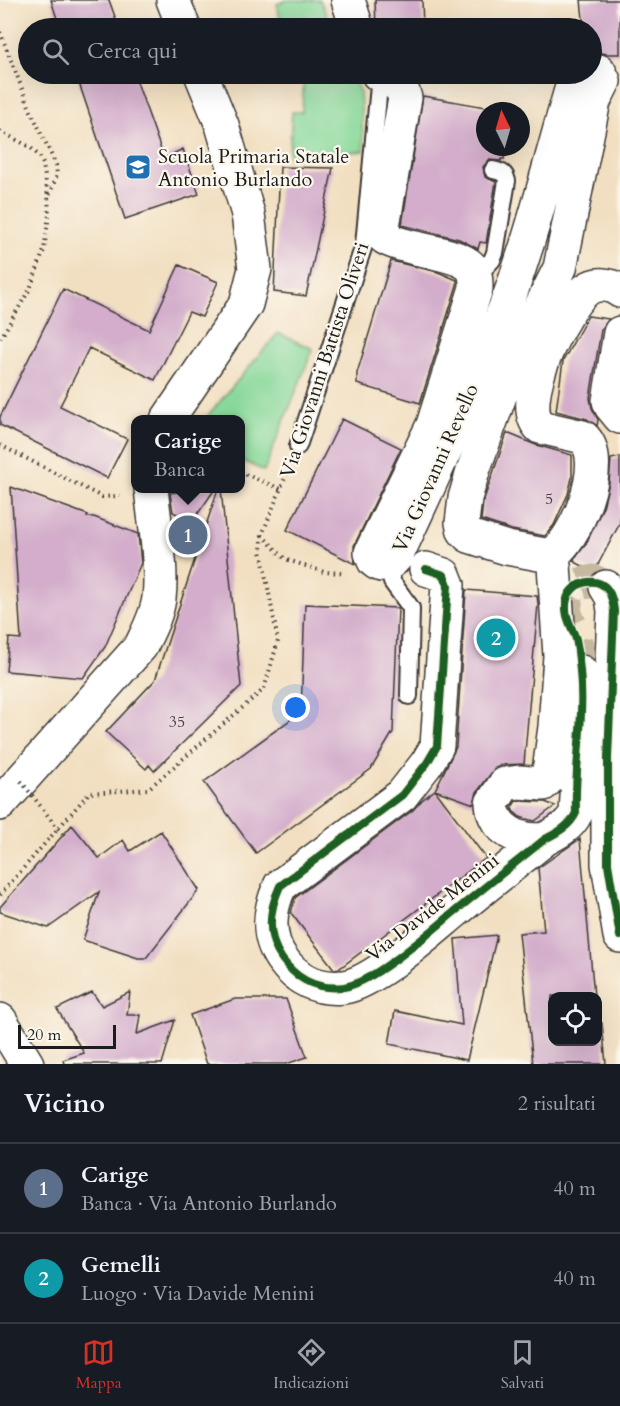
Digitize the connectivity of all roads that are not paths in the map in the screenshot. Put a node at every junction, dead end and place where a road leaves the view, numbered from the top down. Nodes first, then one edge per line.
1 (173, 0) edge
2 (348, 0) edge
3 (180, 18) edge
4 (354, 18) edge
5 (205, 84) edge
6 (378, 84) edge
7 (397, 84) edge
8 (582, 84) edge
9 (597, 84) edge
10 (493, 171) dead end
11 (476, 278) junction
12 (620, 291) edge
13 (620, 333) edge
14 (170, 415) edge
15 (620, 417) edge
16 (298, 446) road end
17 (138, 493) edge
18 (550, 556) junction
19 (381, 558) junction
20 (426, 569) dead end
21 (606, 587) dead end
22 (580, 672) tunnel mouth
23 (409, 696) dead end
24 (10, 793) edge
25 (545, 839) junction
26 (620, 936) edge
27 (0, 1020) edge
28 (27, 1064) edge

1 - 3 street
2 - 4 street
5 - 14 street
6 - 16 lane, Via Giovanni Battista Oliveri
7 - 11 street
8 - 19 street, Via Giovanni Revello
9 - 18 street, Via Giovanni Revello
10 - 11 lane
11 - 19 street, Via Giovanni Revello
12 - 18 street
13 - 15 street
17 - 24 street
18 - 25 street, Via Davide Menini
19 - 23 lane
20 - 25 street, Via Davide Menini
21 - 26 street
22 - 25 street, Via Davide Menini
27 - 28 street

